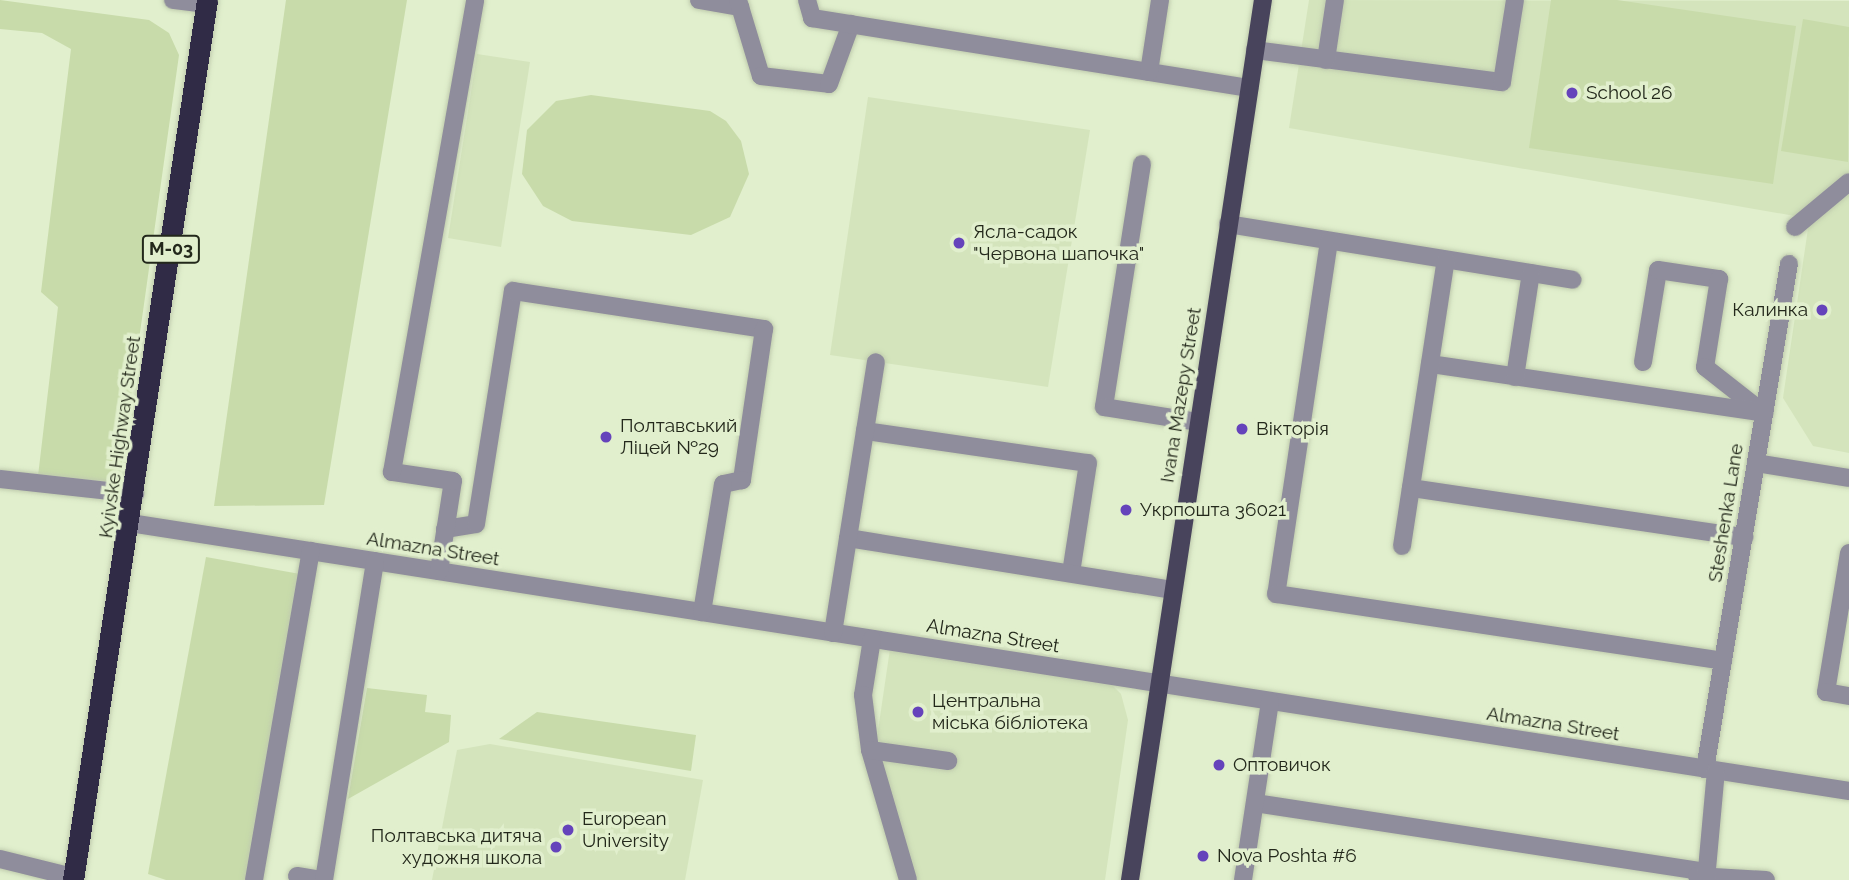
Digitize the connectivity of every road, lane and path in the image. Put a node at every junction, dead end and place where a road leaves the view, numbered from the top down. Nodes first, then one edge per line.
1 (173, 0) edge
2 (475, 0) edge
3 (699, 0) edge
4 (807, 0) edge
5 (1160, 0) edge
6 (1263, 0) edge
7 (1335, 0) edge
8 (1515, 0) edge
9 (207, 2) edge
10 (739, 3) edge
11 (851, 24) junction
12 (1255, 50) junction
13 (1326, 60) junction
14 (1149, 72) junction
15 (1249, 88) junction
16 (1142, 164) dead end
17 (1849, 182) edge
18 (1228, 224) junction
19 (1795, 227) dead end
20 (1329, 241) junction
21 (1446, 260) junction
22 (1788, 264) dead end
23 (1531, 273) junction
24 (1572, 280) dead end
25 (876, 362) dead end
26 (1643, 362) dead end
27 (1430, 364) junction
28 (1515, 376) junction
29 (1764, 413) junction
30 (1198, 422) junction
31 (865, 431) junction
32 (1756, 464) junction
33 (1849, 478) edge
34 (0, 479) edge
35 (1410, 488) junction
36 (135, 494) junction
37 (131, 523) junction
38 (446, 529) junction
39 (1744, 537) junction
40 (848, 538) junction
41 (1402, 546) dead end
42 (311, 551) junction
43 (1849, 553) edge
44 (375, 561) junction
45 (439, 571) junction
46 (1071, 573) junction
47 (1172, 590) junction
48 (702, 612) junction
49 (833, 633) junction
50 (872, 639) junction
51 (1723, 661) junction
52 (1157, 683) junction
53 (1849, 696) edge
54 (1270, 701) junction
55 (870, 750) junction
56 (948, 761) dead end
57 (1711, 770) junction
58 (1849, 792) edge
59 (1255, 803) junction
60 (0, 859) edge
61 (297, 876) dead end
62 (1706, 876) edge
63 (73, 879) edge
64 (254, 880) edge
65 (323, 880) edge
66 (908, 880) edge
67 (1130, 880) edge
68 (1243, 880) edge
69 (1687, 880) edge
70 (1766, 880) edge

1 - 9 street
2 - 38 street
3 - 10 street
4 - 11 street
5 - 14 street
6 - 12 main road, Ivana Mazepy Street
7 - 13 street
8 - 13 street
9 - 36 highway, Kyivske Highway Street / М-03
10 - 11 street
11 - 14 street
12 - 13 street
12 - 15 main road, Ivana Mazepy Street
14 - 15 street
15 - 18 main road, Ivana Mazepy Street
16 - 30 street
17 - 19 street
18 - 20 street
18 - 30 main road, Ivana Mazepy Street
20 - 21 street
20 - 51 street
21 - 23 street
21 - 27 street
22 - 29 street, Steshenka Lane
23 - 24 street
23 - 28 street
25 - 31 street
26 - 29 street
27 - 28 street
27 - 35 street
28 - 29 street
29 - 32 street, Steshenka Lane
30 - 47 main road, Ivana Mazepy Street
31 - 40 street
31 - 46 street
32 - 33 street
32 - 39 street, Steshenka Lane
34 - 36 street
35 - 39 street
35 - 41 street
36 - 37 highway, Kyivske Highway Street / М-03
37 - 42 street, Almazna Street
37 - 63 highway, Kyivske Highway Street / М-03
38 - 45 street
38 - 48 street
39 - 51 street, Steshenka Lane
40 - 46 street
40 - 49 street
42 - 44 street, Almazna Street
42 - 64 street
43 - 53 street
44 - 45 street, Almazna Street
44 - 65 street
45 - 48 street, Almazna Street
46 - 47 street
47 - 52 main road, Ivana Mazepy Street
48 - 49 street, Almazna Street
49 - 50 street, Almazna Street
50 - 52 street, Almazna Street
50 - 55 street
51 - 57 street, Steshenka Lane
52 - 54 street, Almazna Street
52 - 67 main road, Ivana Mazepy Street
54 - 57 street, Almazna Street
54 - 59 street
55 - 56 street
55 - 66 street
57 - 58 street, Almazna Street
57 - 62 street, Steshenka Lane
59 - 62 street
59 - 68 street
60 - 63 street
61 - 65 street
62 - 69 street
62 - 70 street

